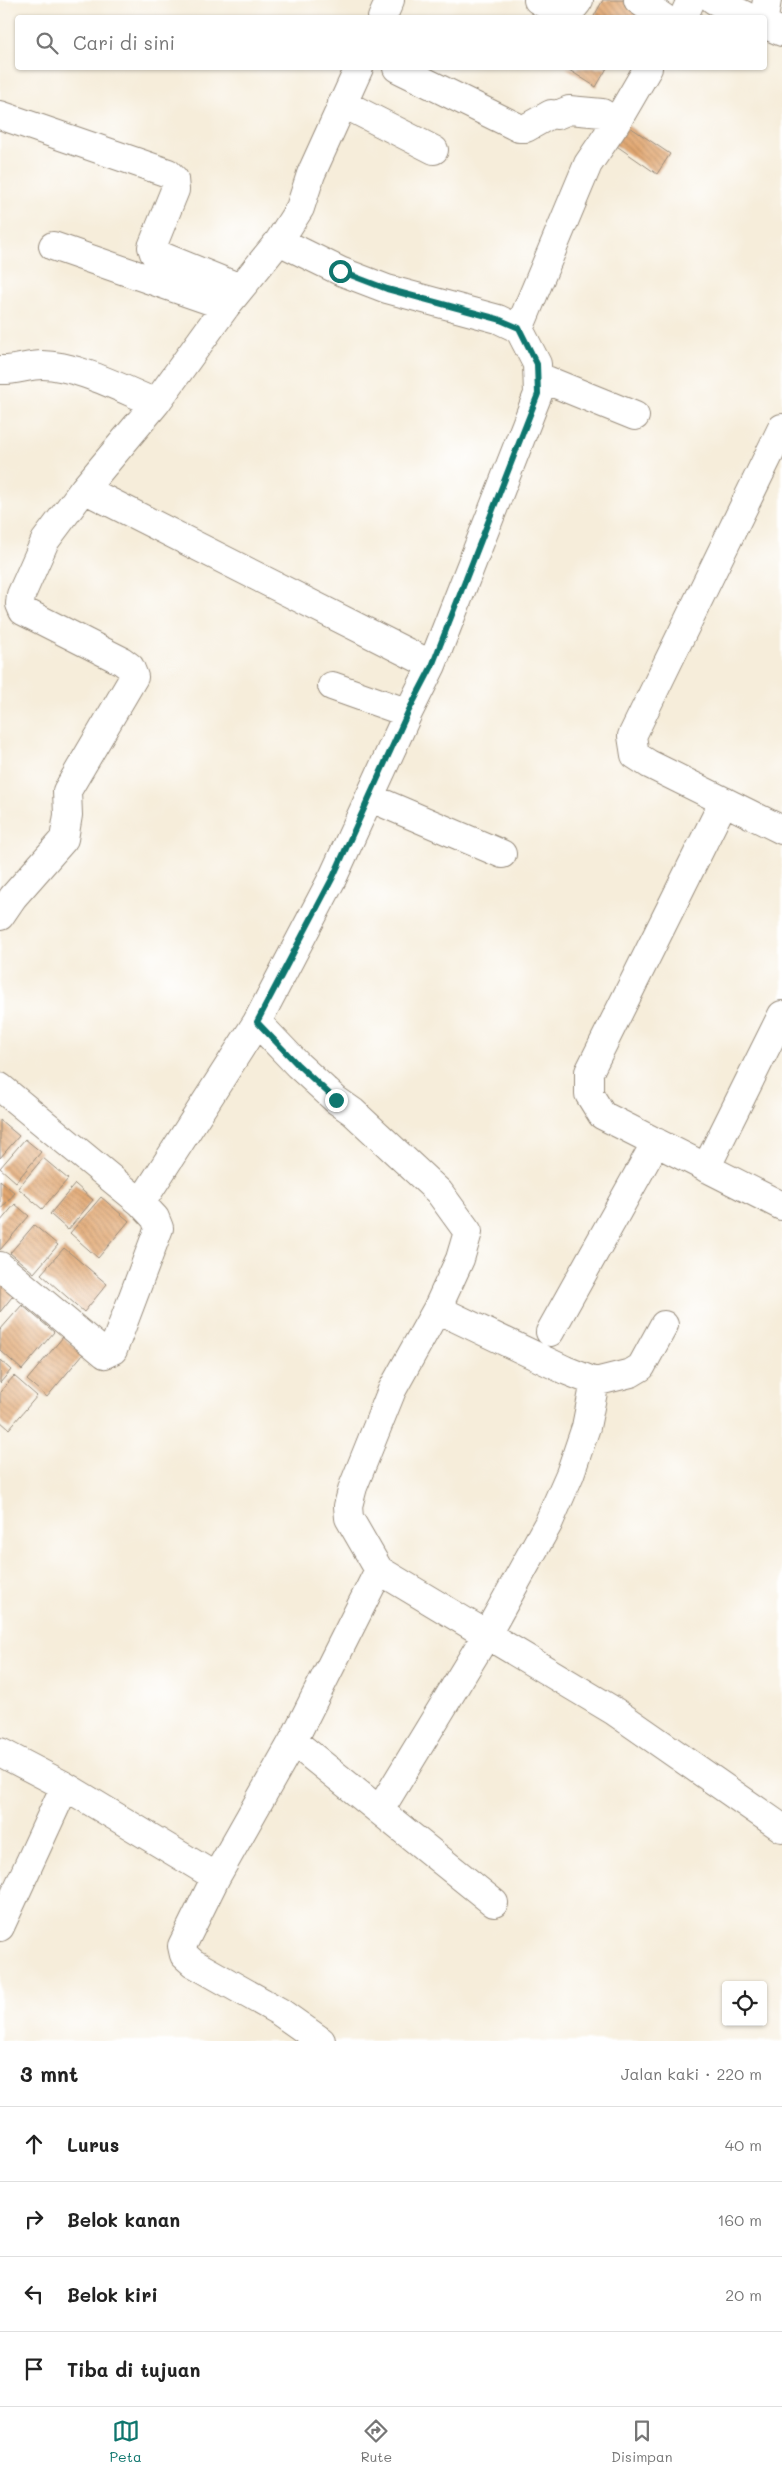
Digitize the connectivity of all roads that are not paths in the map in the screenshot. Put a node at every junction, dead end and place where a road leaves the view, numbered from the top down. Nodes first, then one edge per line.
1 (390, 0) edge
2 (538, 0) edge
3 (579, 0) edge
4 (638, 0) edge
5 (691, 0) edge
6 (714, 0) edge
7 (767, 0) edge
8 (383, 15) edge
9 (660, 15) edge
10 (684, 15) edge
11 (744, 15) edge
12 (764, 15) edge
13 (767, 25) edge
14 (782, 32) edge
15 (357, 70) edge
16 (402, 70) edge
17 (647, 70) edge
18 (342, 103) junction
19 (0, 116) edge
20 (616, 123) junction
21 (434, 150) dead end
22 (279, 241) junction
23 (53, 246) dead end
24 (233, 297) junction
25 (519, 328) junction
26 (0, 370) edge
27 (539, 377) junction
28 (156, 403) junction
29 (635, 416) dead end
30 (782, 428) edge
31 (84, 489) junction
32 (432, 666) junction
33 (332, 686) dead end
34 (408, 712) junction
35 (371, 798) junction
36 (724, 802) junction
37 (782, 830) edge
38 (502, 854) dead end
39 (4, 900) edge
40 (782, 1015) edge
41 (257, 1022) junction
42 (0, 1088) edge
43 (656, 1142) junction
44 (706, 1168) junction
45 (142, 1203) junction
46 (782, 1206) edge
47 (0, 1266) edge
48 (436, 1309) junction
49 (664, 1325) dead end
50 (550, 1332) dead end
51 (595, 1382) junction
52 (379, 1570) junction
53 (486, 1634) junction
54 (293, 1741) junction
55 (0, 1752) edge
56 (65, 1786) junction
57 (380, 1810) junction
58 (782, 1828) edge
59 (216, 1877) junction
60 (494, 1903) dead end
61 (0, 1927) edge
62 (321, 2041) edge

1 - 8 street
2 - 3 street
4 - 9 street
5 - 10 street
6 - 11 street
7 - 12 street
13 - 14 street
15 - 18 street
16 - 20 street
17 - 20 street
18 - 21 street
18 - 22 street
19 - 24 street
20 - 25 street
22 - 24 street
22 - 25 street
23 - 24 street
24 - 28 street
25 - 27 street
26 - 28 street
27 - 29 street
27 - 32 street
28 - 31 street
30 - 36 street
31 - 32 street
31 - 39 street
32 - 34 street
33 - 34 street
34 - 35 street
35 - 38 street
35 - 41 street
36 - 37 street
36 - 43 street
40 - 44 street
41 - 45 street
41 - 48 street
42 - 45 street
43 - 44 street
43 - 50 street
44 - 46 street
45 - 47 street
48 - 51 street
48 - 52 street
49 - 51 street
51 - 53 street
52 - 53 street
52 - 54 street
53 - 57 street
53 - 58 street
54 - 57 street
54 - 59 street
55 - 56 street
56 - 59 street
56 - 61 street
57 - 60 street
59 - 62 street

